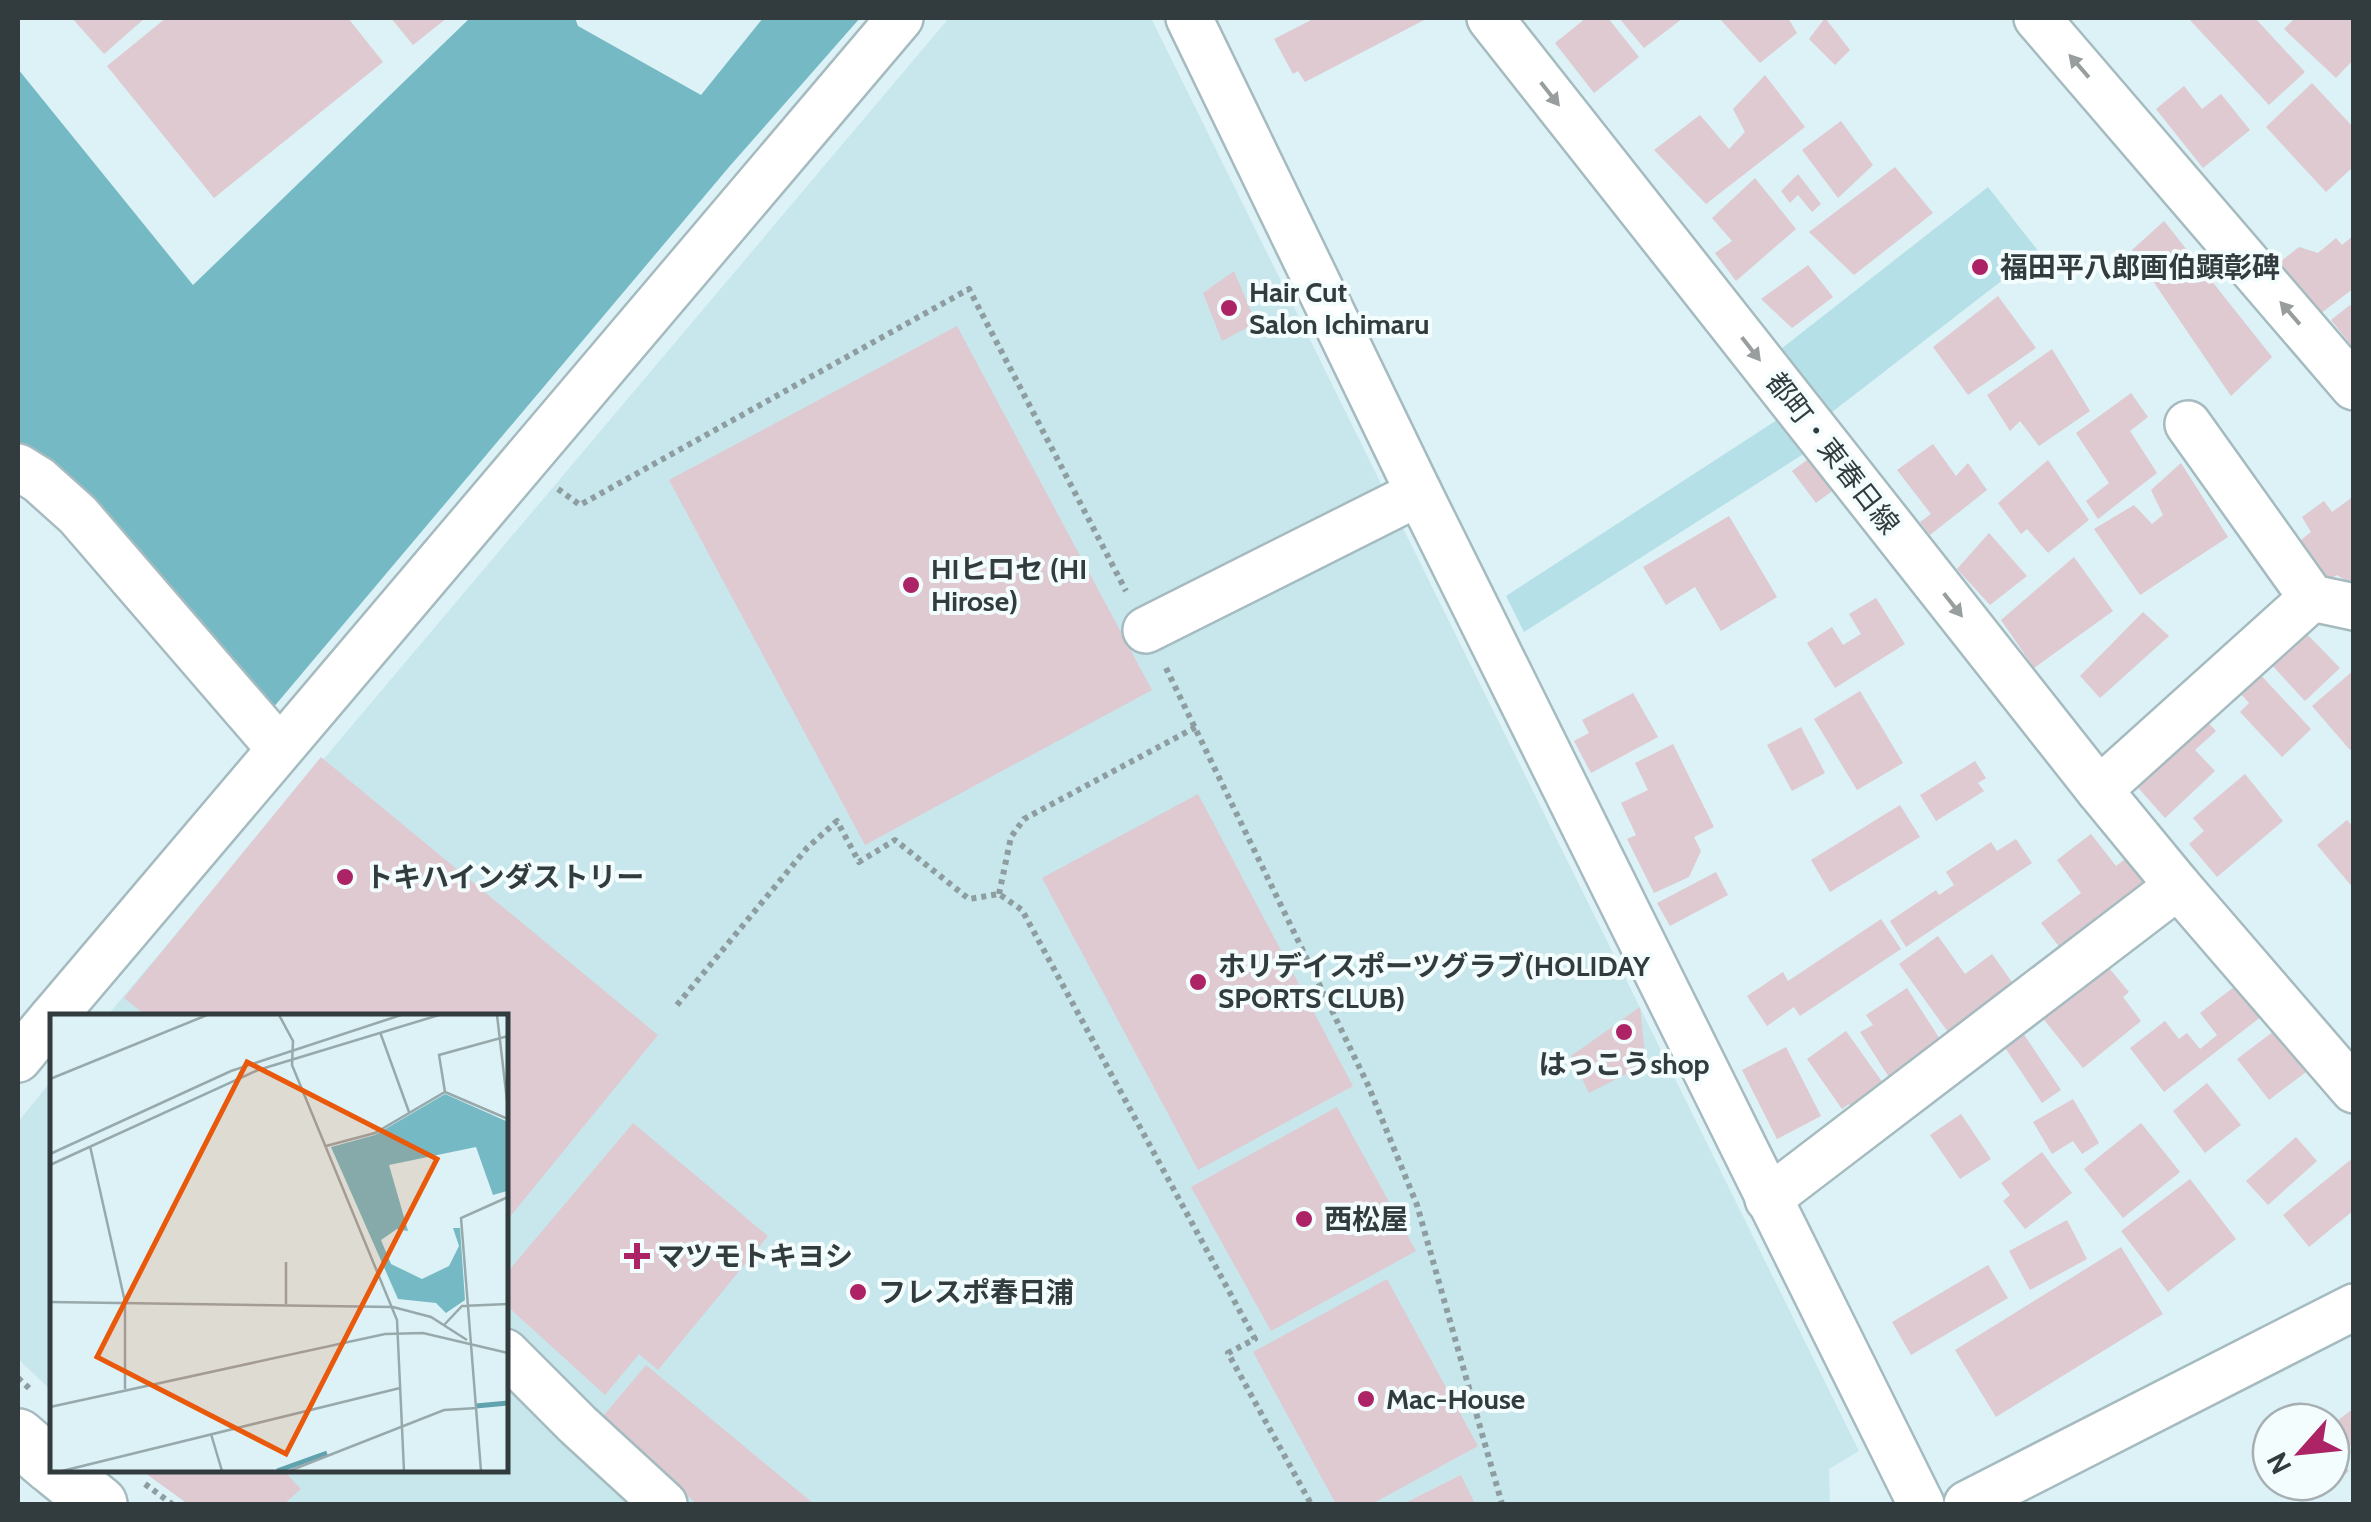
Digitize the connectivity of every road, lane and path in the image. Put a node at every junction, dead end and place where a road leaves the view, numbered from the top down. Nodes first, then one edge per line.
1 (900, 18) edge
2 (1189, 18) edge
3 (1490, 18) edge
4 (2037, 18) edge
5 (2354, 387) edge
6 (2188, 424) dead end
7 (522, 463) junction
8 (18, 467) edge
9 (1419, 493) junction
10 (2333, 602) edge
11 (1146, 630) junction
12 (1196, 728) junction
13 (278, 748) junction
14 (2099, 790) junction
15 (2178, 886) junction
16 (999, 894) junction
17 (677, 1005) dead end
18 (69, 1012) edge
19 (50, 1030) edge
20 (18, 1059) edge
21 (2354, 1090) edge
22 (1768, 1199) junction
23 (2354, 1307) edge
24 (508, 1355) edge
25 (18, 1436) edge
26 (50, 1464) edge
27 (60, 1472) edge
28 (100, 1504) edge
29 (664, 1504) edge
30 (1311, 1504) edge
31 (1502, 1504) edge
32 (1921, 1504) edge
33 (1967, 1504) edge

1 - 7 street
2 - 9 street
3 -> 14 street, 都町・東春日線
5 -> 4 street
6 - 10 street
7 - 11 path
7 - 13 street
8 - 13 street
9 - 11 street
9 - 22 street
10 - 14 street
11 - 12 path
12 - 16 path
12 - 31 path
13 - 18 street
14 - 15 street, 都町・東春日線
15 - 21 street, 都町・東春日線
15 - 22 street
16 - 17 path
16 - 30 path
19 - 20 street
22 - 32 street
23 - 33 street
24 - 29 street
25 - 26 main road
27 - 28 main road

